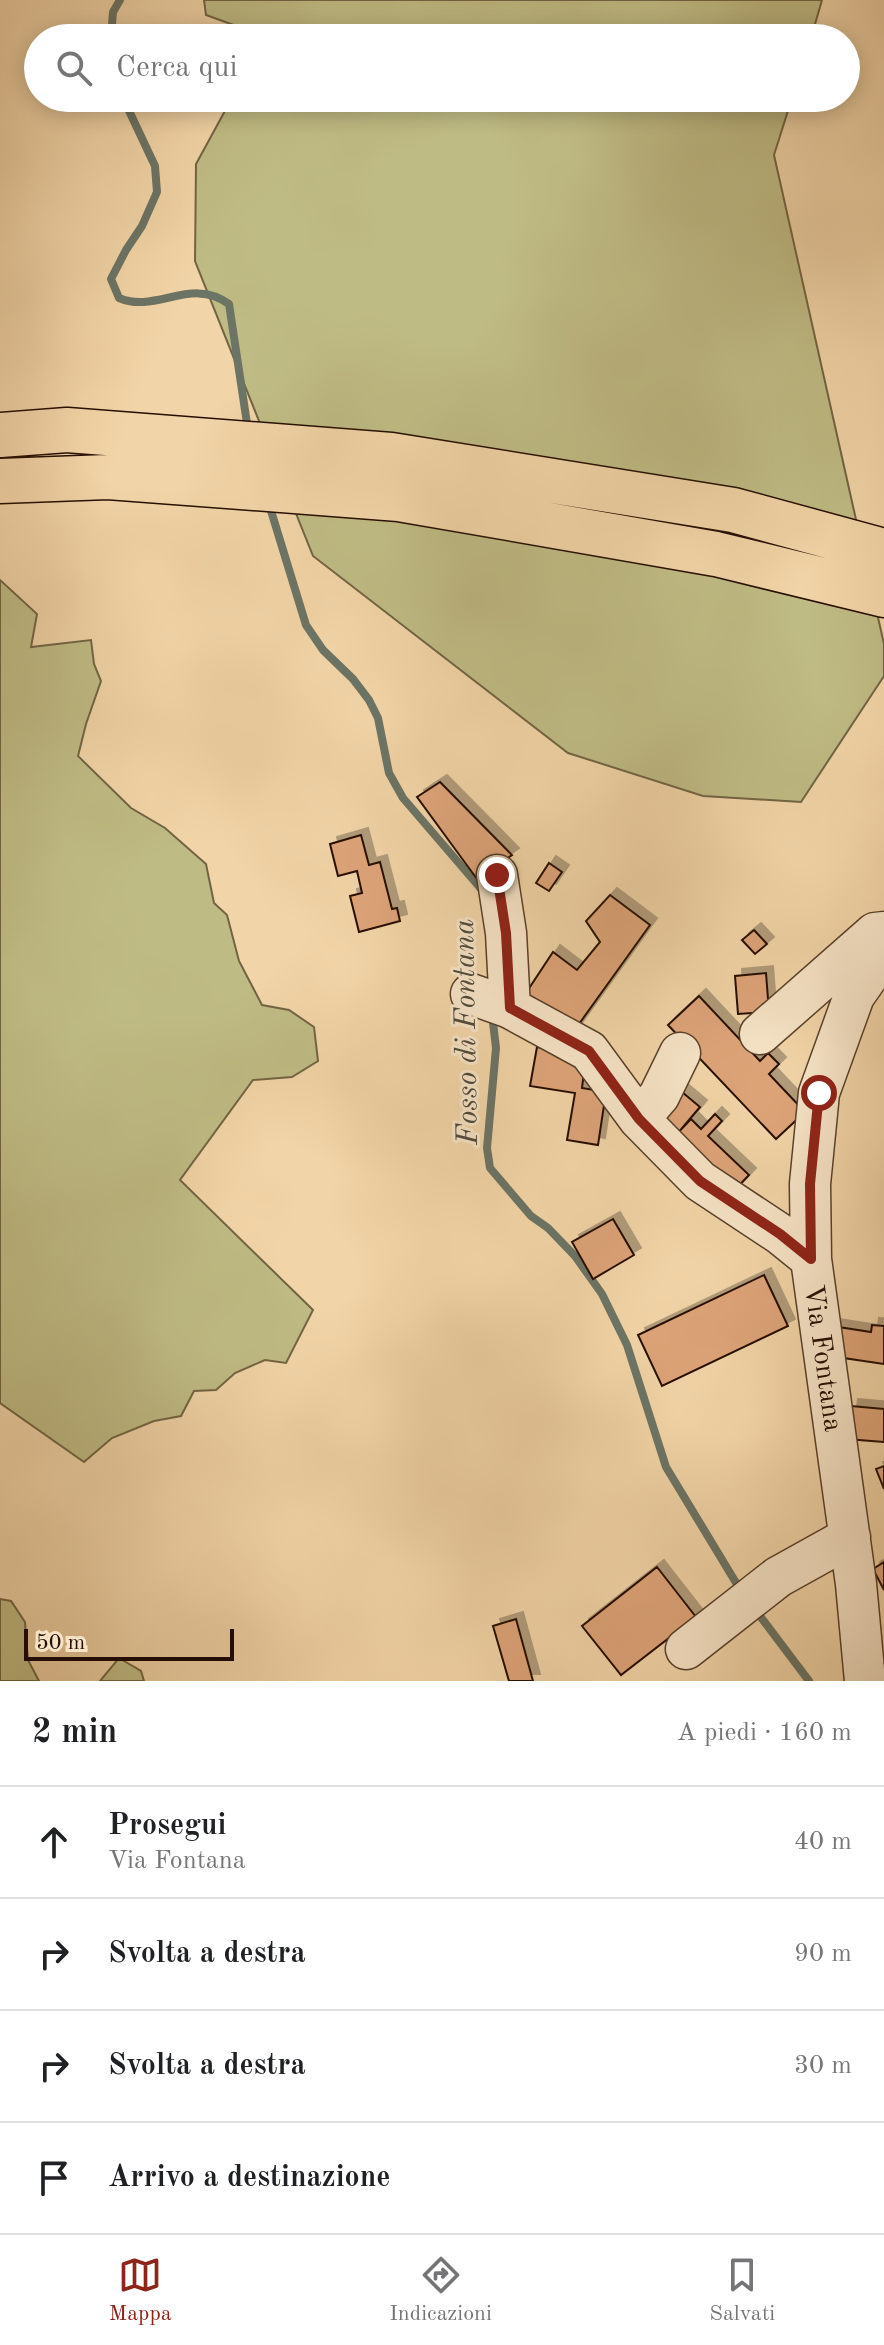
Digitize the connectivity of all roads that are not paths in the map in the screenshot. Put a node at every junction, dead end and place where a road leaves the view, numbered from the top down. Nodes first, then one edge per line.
1 (0, 435) edge
2 (0, 481) edge
3 (884, 551) edge
4 (884, 595) edge
5 (497, 875) dead end
6 (884, 932) edge
7 (884, 953) edge
8 (760, 1034) dead end
9 (680, 1053) dead end
10 (639, 1119) junction
11 (811, 1259) junction
12 (850, 1537) junction
13 (686, 1649) dead end
14 (865, 1681) edge

1 - 3 highway
2 - 4 highway
5 - 10 street
6 - 8 street
7 - 11 street, Via Fontana
9 - 10 street
10 - 11 street
11 - 12 street, Via Fontana
12 - 13 street
12 - 14 street, Via Fontana

